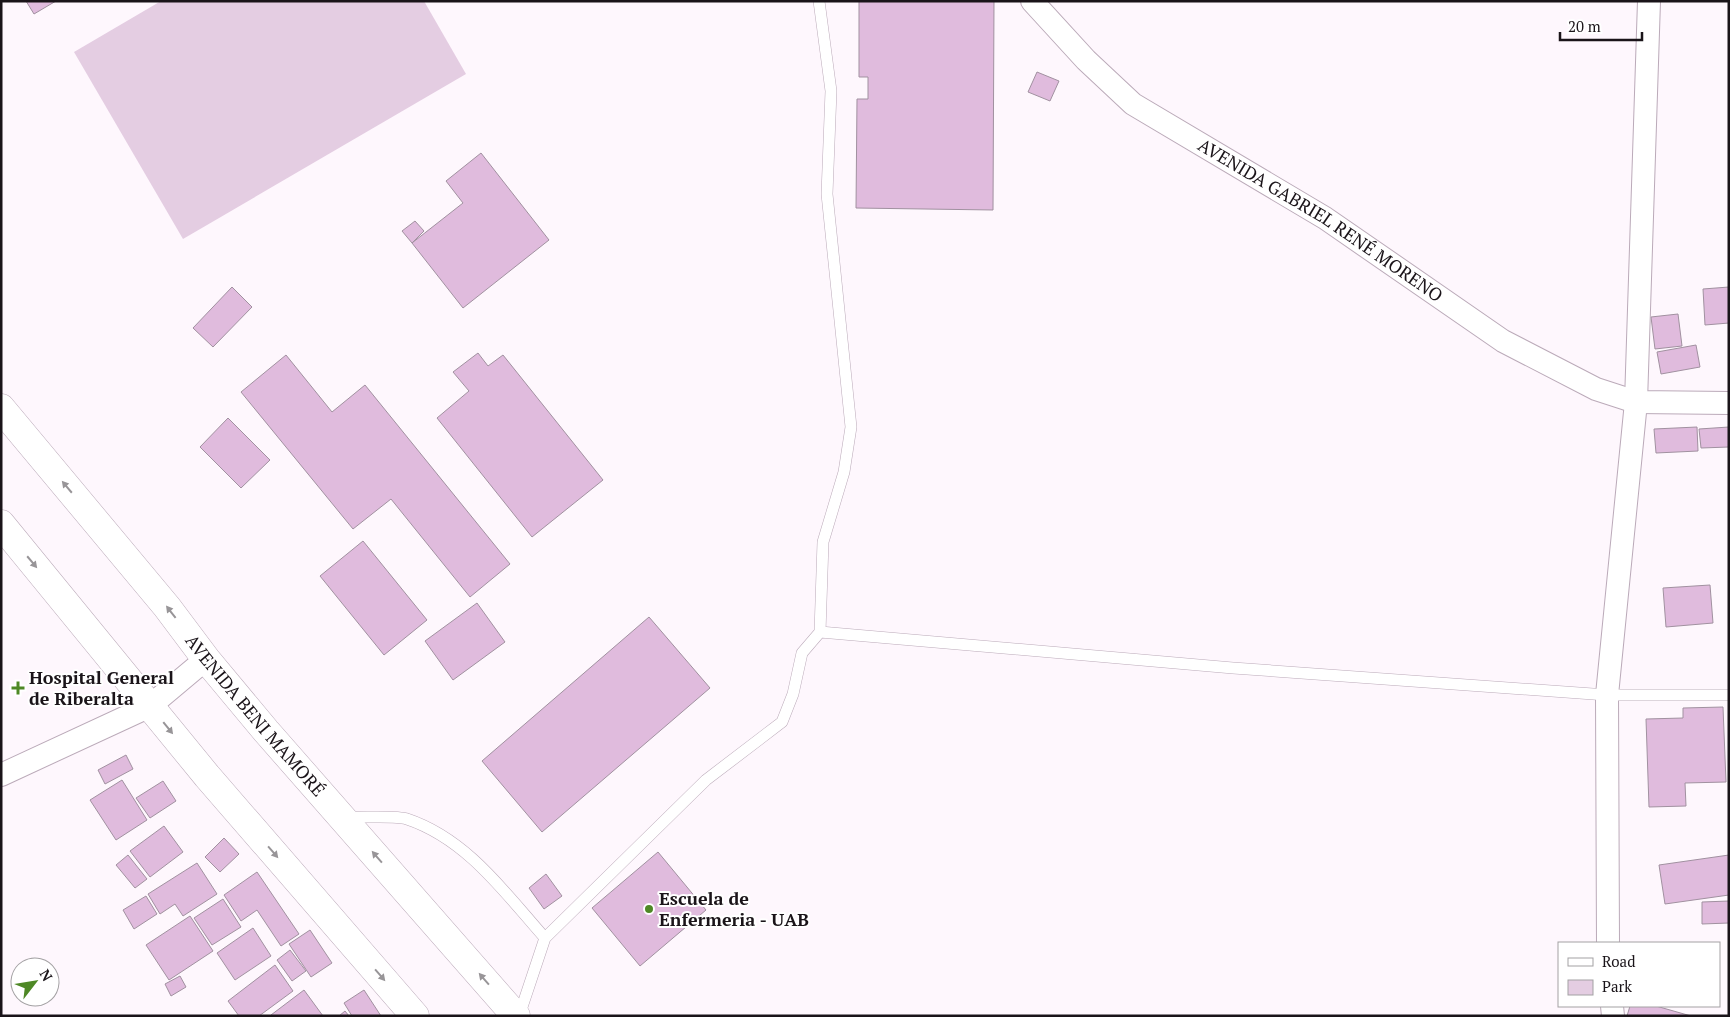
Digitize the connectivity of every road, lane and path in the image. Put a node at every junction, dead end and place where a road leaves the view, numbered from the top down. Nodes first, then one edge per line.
1 (819, 1) edge
2 (1032, 1) edge
3 (1649, 1) edge
4 (1636, 402) junction
5 (1729, 403) edge
6 (1, 408) edge
7 (1, 524) edge
8 (820, 632) junction
9 (206, 659) junction
10 (1607, 695) junction
11 (1729, 695) edge
12 (150, 706) junction
13 (1, 774) edge
14 (342, 817) junction
15 (545, 938) junction
16 (1608, 942) edge
17 (415, 1016) edge
18 (518, 1016) edge

1 - 8 lane
2 - 4 street, AVENIDA GABRIEL RENÉ MORENO
3 - 4 street
4 - 5 street, AVENIDA GABRIEL RENÉ MORENO
4 - 10 street
9 -> 6 street, AVENIDA BENI MAMORÉ
7 -> 12 street
8 - 10 lane
8 - 15 lane
9 - 12 street
9 - 14 street, AVENIDA BENI MAMORÉ
10 - 11 lane
10 - 16 street
12 - 13 street
12 -> 17 street
14 - 15 lane
18 -> 14 street, AVENIDA BENI MAMORÉ
15 - 18 lane

